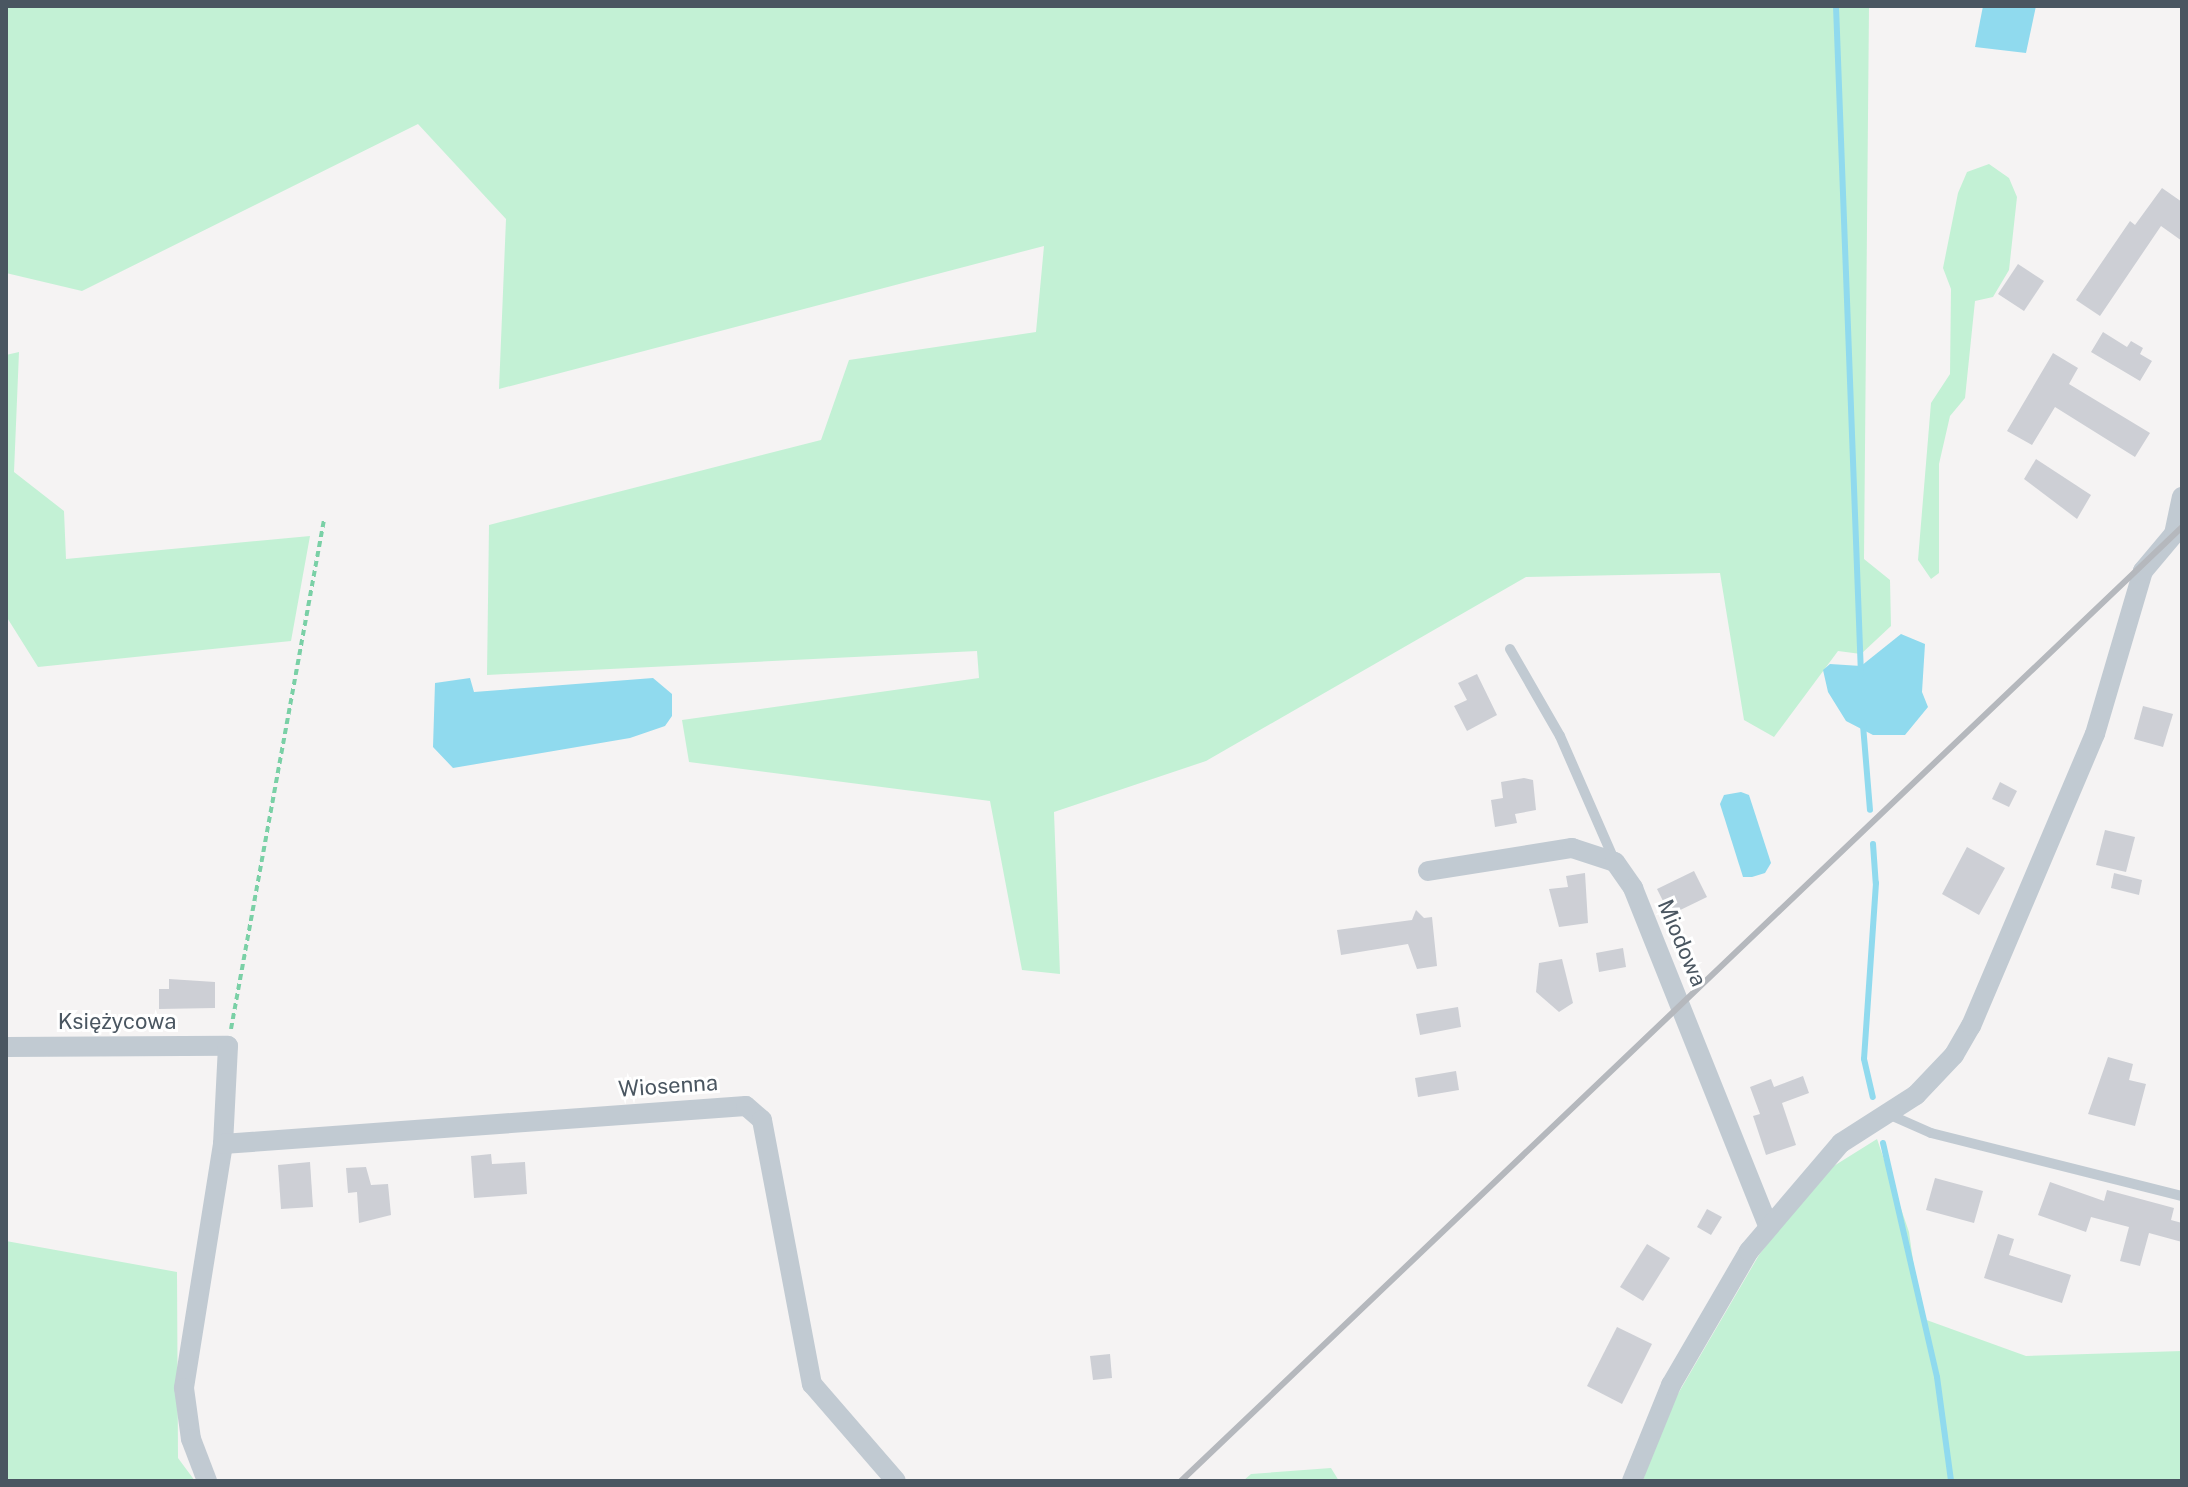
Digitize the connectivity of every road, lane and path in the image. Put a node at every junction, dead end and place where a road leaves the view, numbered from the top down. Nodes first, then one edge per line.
1 (2182, 497) edge
2 (324, 520) dead end
3 (1510, 649) dead end
4 (1615, 862) junction
5 (1428, 871) dead end
6 (228, 1046) junction
7 (6, 1047) edge
8 (1888, 1114) junction
9 (223, 1144) junction
10 (2182, 1196) edge
11 (1768, 1225) junction
12 (207, 1481) edge
13 (896, 1481) edge
14 (1632, 1481) edge

1 - 8 street
2 - 6 path
3 - 4 lane
4 - 5 street
4 - 11 street, Miodowa
6 - 7 street, Księżycowa
6 - 9 street
8 - 10 lane
8 - 11 street
9 - 12 street
9 - 13 street, Wiosenna
11 - 14 street

